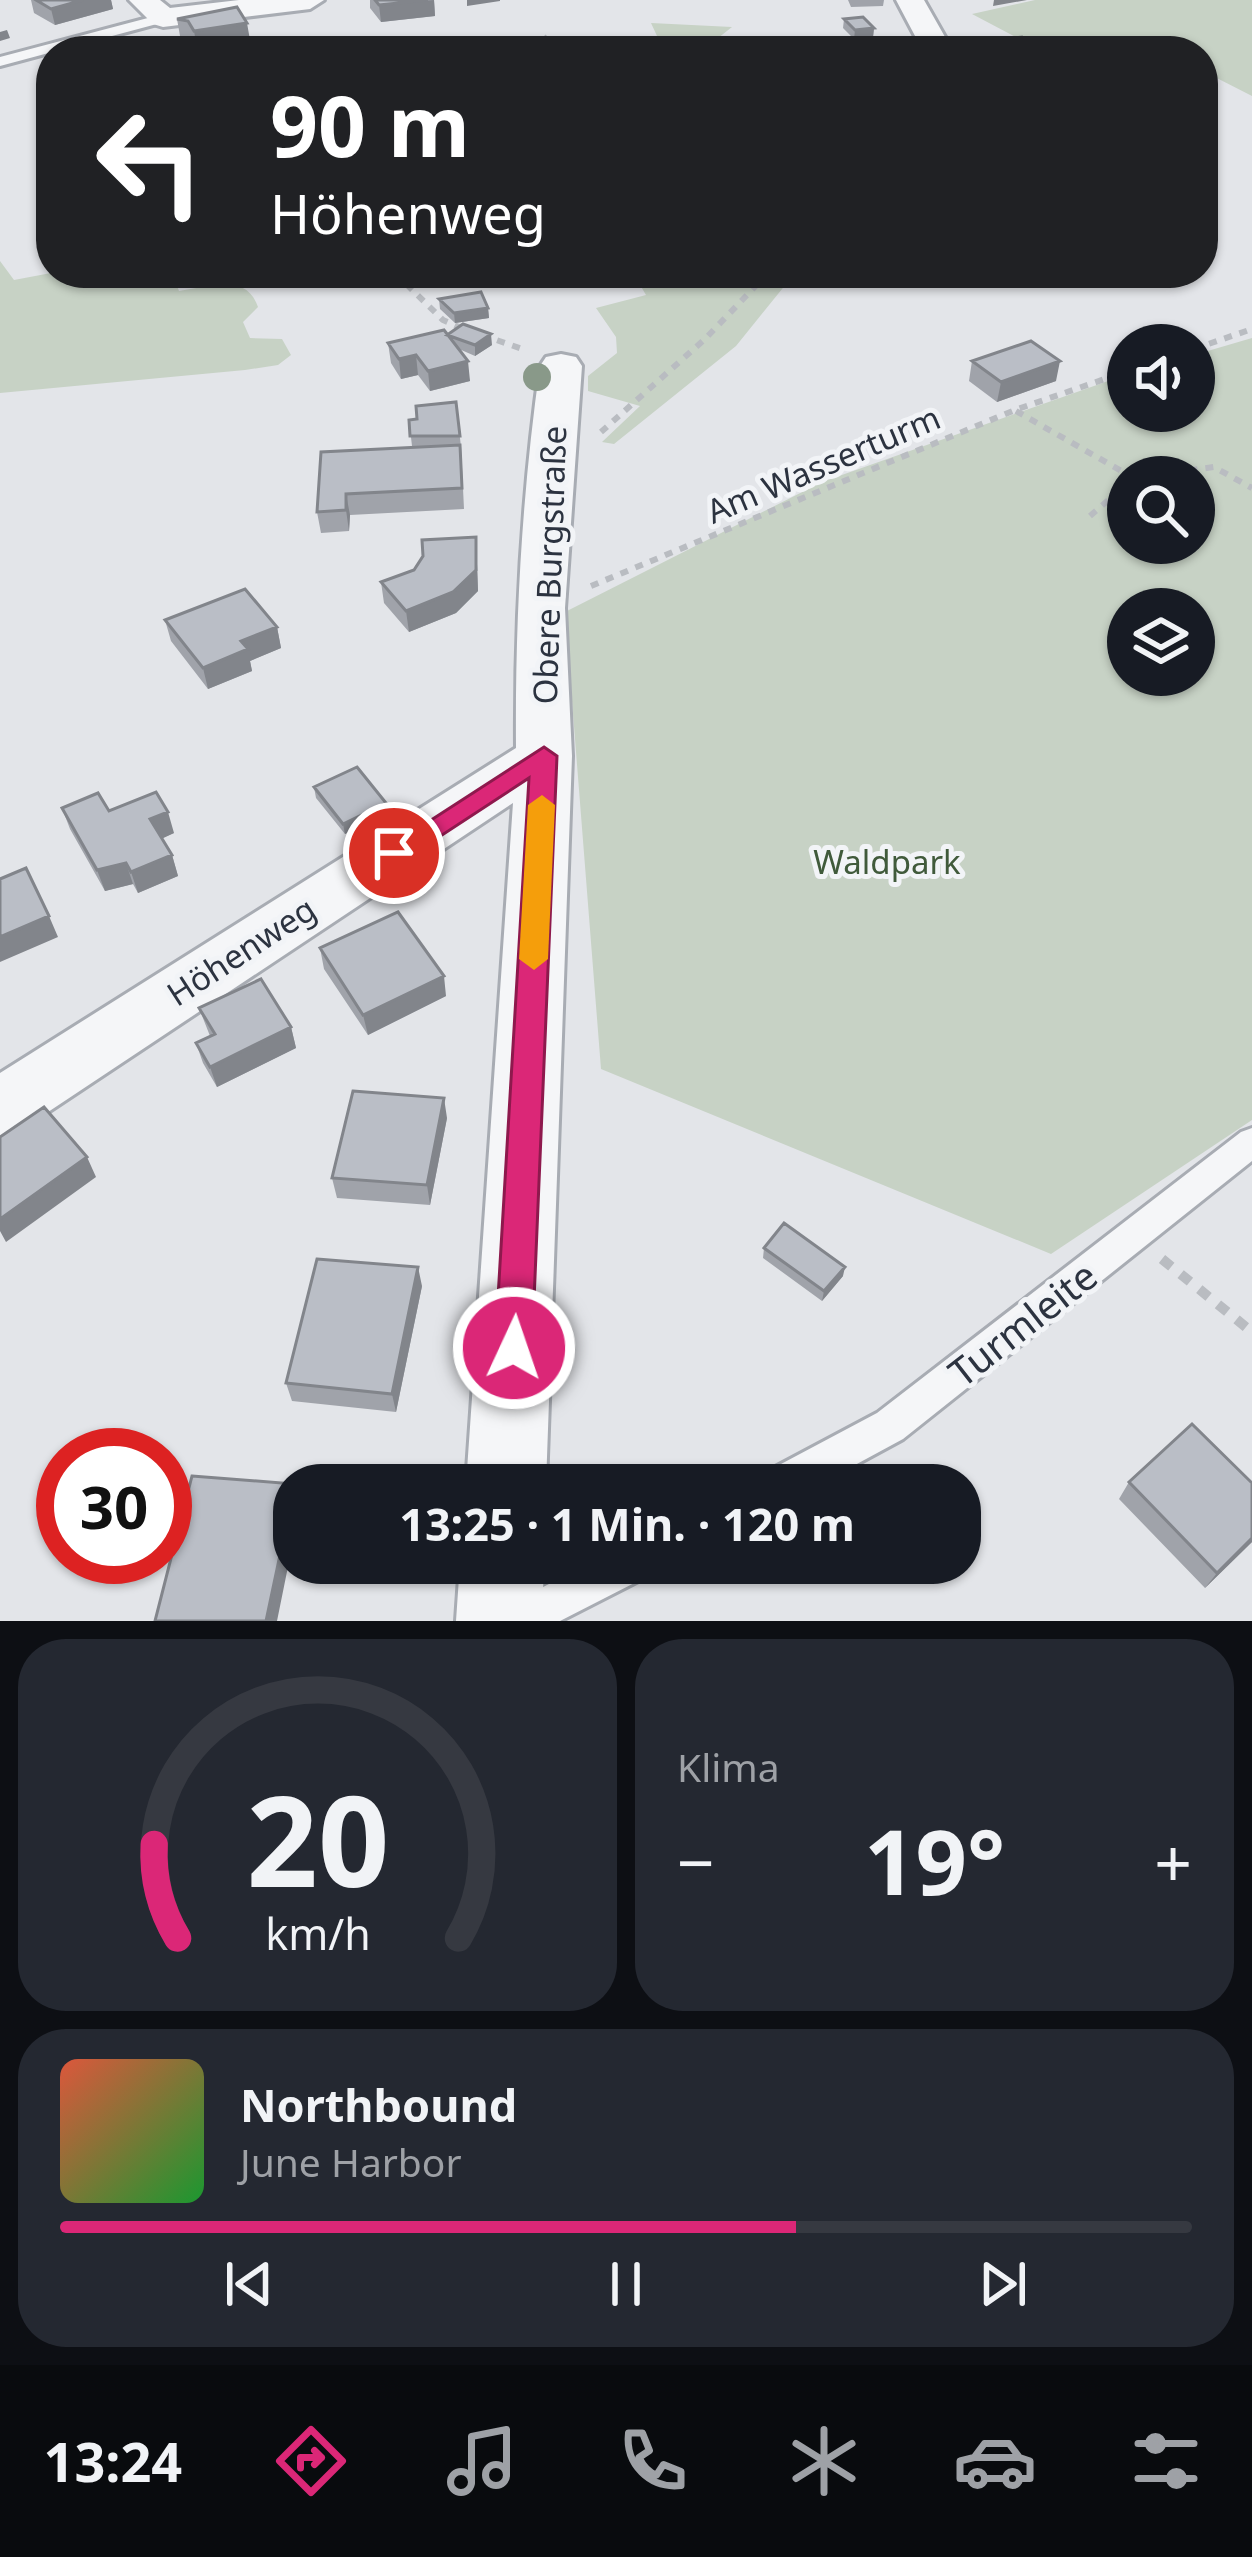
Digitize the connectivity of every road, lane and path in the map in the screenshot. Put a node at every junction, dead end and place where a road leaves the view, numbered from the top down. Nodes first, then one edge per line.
1 (310, 0) edge
2 (910, 0) edge
3 (153, 9) edge
4 (75, 36) edge
5 (930, 36) edge
6 (36, 50) edge
7 (0, 62) edge
8 (411, 288) edge
9 (754, 288) edge
10 (1252, 329) edge
11 (1215, 342) edge
12 (549, 360) joint
13 (1107, 378) edge
14 (1015, 410) junction
15 (1107, 466) edge
16 (1215, 468) edge
17 (547, 481) junction
18 (1252, 488) edge
19 (1107, 501) edge
20 (1090, 516) dead end
21 (540, 608) junction
22 (544, 756) junction
23 (0, 1108) edge
24 (1252, 1142) edge
25 (1133, 1236) junction
26 (1252, 1332) edge
27 (507, 1464) edge
28 (819, 1464) edge
29 (501, 1584) edge
30 (591, 1584) edge
31 (500, 1621) edge
32 (518, 1621) edge

1 - 3 street
2 - 5 street
3 - 4 lane
6 - 7 lane
8 - 12 path
9 - 17 path
10 - 11 path
12 - 17 street, Obere Burgstraße
13 - 14 path, Am Wasserturm
14 - 15 path
14 - 21 path, Am Wasserturm
16 - 18 path
17 - 21 street, Obere Burgstraße
19 - 20 path
21 - 22 street, Obere Burgstraße
22 - 23 street, Höhenweg
22 - 27 street, Obere Burgstraße
24 - 25 lane, Turmleite
25 - 26 path
25 - 28 lane, Turmleite
29 - 31 street
30 - 32 lane

